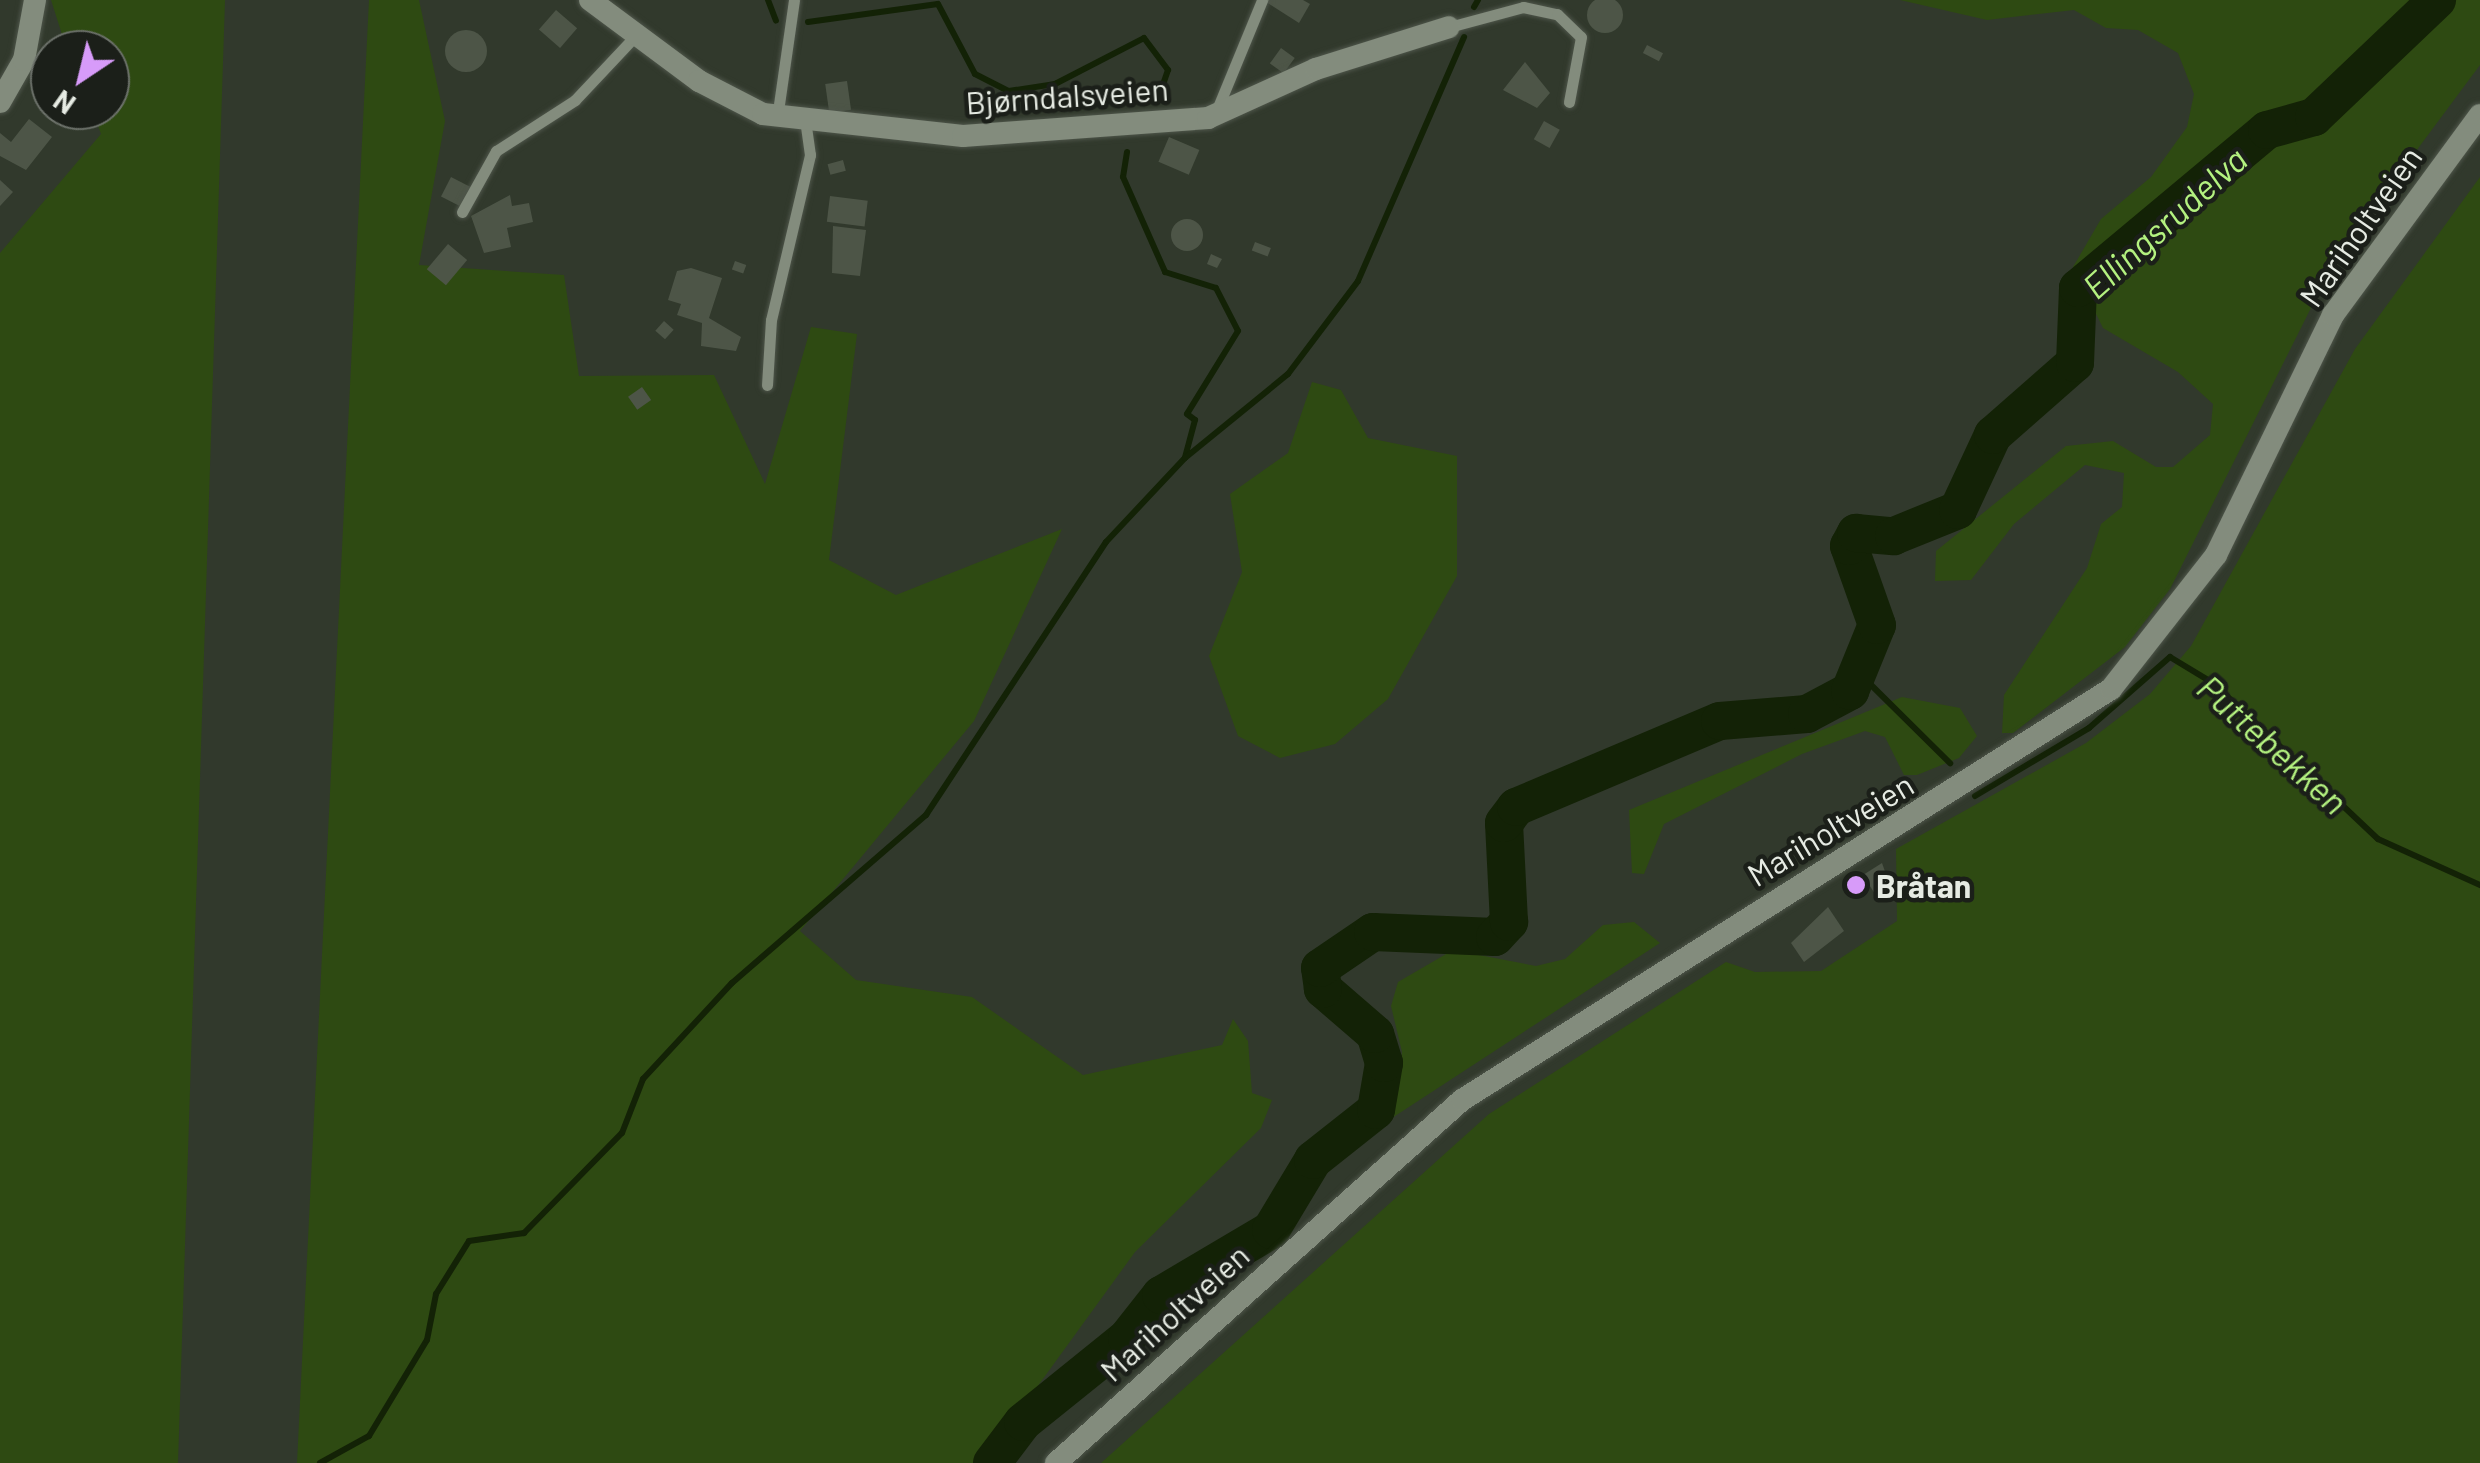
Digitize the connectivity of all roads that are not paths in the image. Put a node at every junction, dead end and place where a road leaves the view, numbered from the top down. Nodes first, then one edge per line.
1 (35, 0) edge
2 (590, 0) edge
3 (794, 0) edge
4 (1262, 0) edge
5 (1448, 26) joint
6 (637, 34) junction
7 (0, 102) edge
8 (1569, 102) dead end
9 (2480, 116) edge
10 (778, 118) junction
11 (1208, 118) junction
12 (806, 120) junction
13 (462, 212) dead end
14 (767, 385) dead end
15 (1056, 1463) edge

1 - 7 street
2 - 6 street, Bjørndalsveien
3 - 10 lane
4 - 11 lane
5 - 8 lane
5 - 11 street, Bjørndalsveien
6 - 10 street, Bjørndalsveien
6 - 13 lane
9 - 15 street, Mariholtveien
10 - 12 street, Bjørndalsveien
11 - 12 street, Bjørndalsveien
12 - 14 lane

